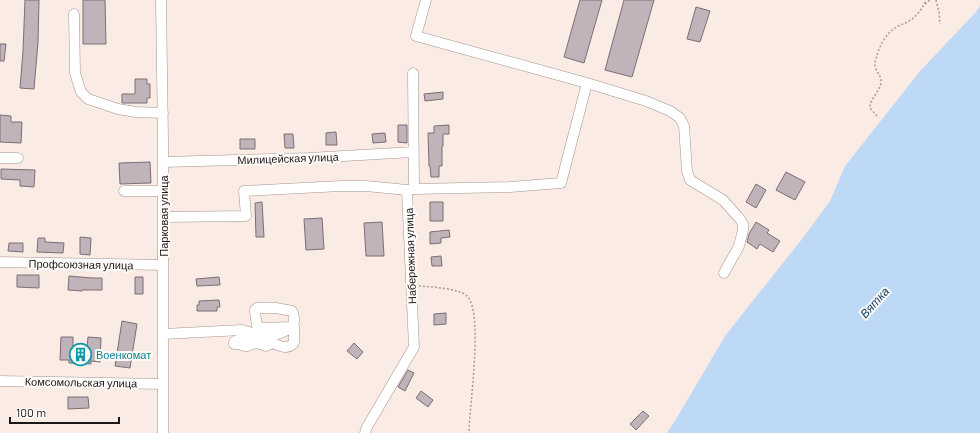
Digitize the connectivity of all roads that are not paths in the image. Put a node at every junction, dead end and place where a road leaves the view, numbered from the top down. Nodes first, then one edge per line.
1 (161, 0) edge
2 (426, 0) edge
3 (74, 14) dead end
4 (413, 73) dead end
5 (587, 83) junction
6 (163, 113) junction
7 (414, 152) junction
8 (0, 158) edge
9 (18, 158) dead end
10 (163, 162) junction
11 (411, 190) junction
12 (124, 191) dead end
13 (163, 191) junction
14 (163, 218) junction
15 (0, 262) edge
16 (163, 265) junction
17 (724, 273) dead end
18 (256, 326) junction
19 (293, 329) junction
20 (242, 330) junction
21 (278, 333) junction
22 (163, 334) junction
23 (0, 380) edge
24 (163, 384) junction
25 (163, 433) edge
26 (365, 433) edge

1 - 6 street, Парковая улица
2 - 5 street
3 - 6 street
4 - 7 street, Набережная улица
5 - 11 street
5 - 17 street
6 - 10 street, Парковая улица
7 - 10 street, Милицейская улица
7 - 11 street, Набережная улица
8 - 9 street
10 - 13 street, Парковая улица
11 - 14 street
11 - 26 street, Набережная улица
12 - 13 street
13 - 14 street, Парковая улица
14 - 16 street, Парковая улица
15 - 16 street, Профсоюзная улица
16 - 22 street, Парковая улица
18 - 19 street
18 - 19 street
18 - 20 street
18 - 20 street
18 - 21 street
19 - 21 street
19 - 21 street
20 - 22 street
22 - 24 street, Парковая улица
23 - 24 street, Комсомольская улица
24 - 25 street, Парковая улица

